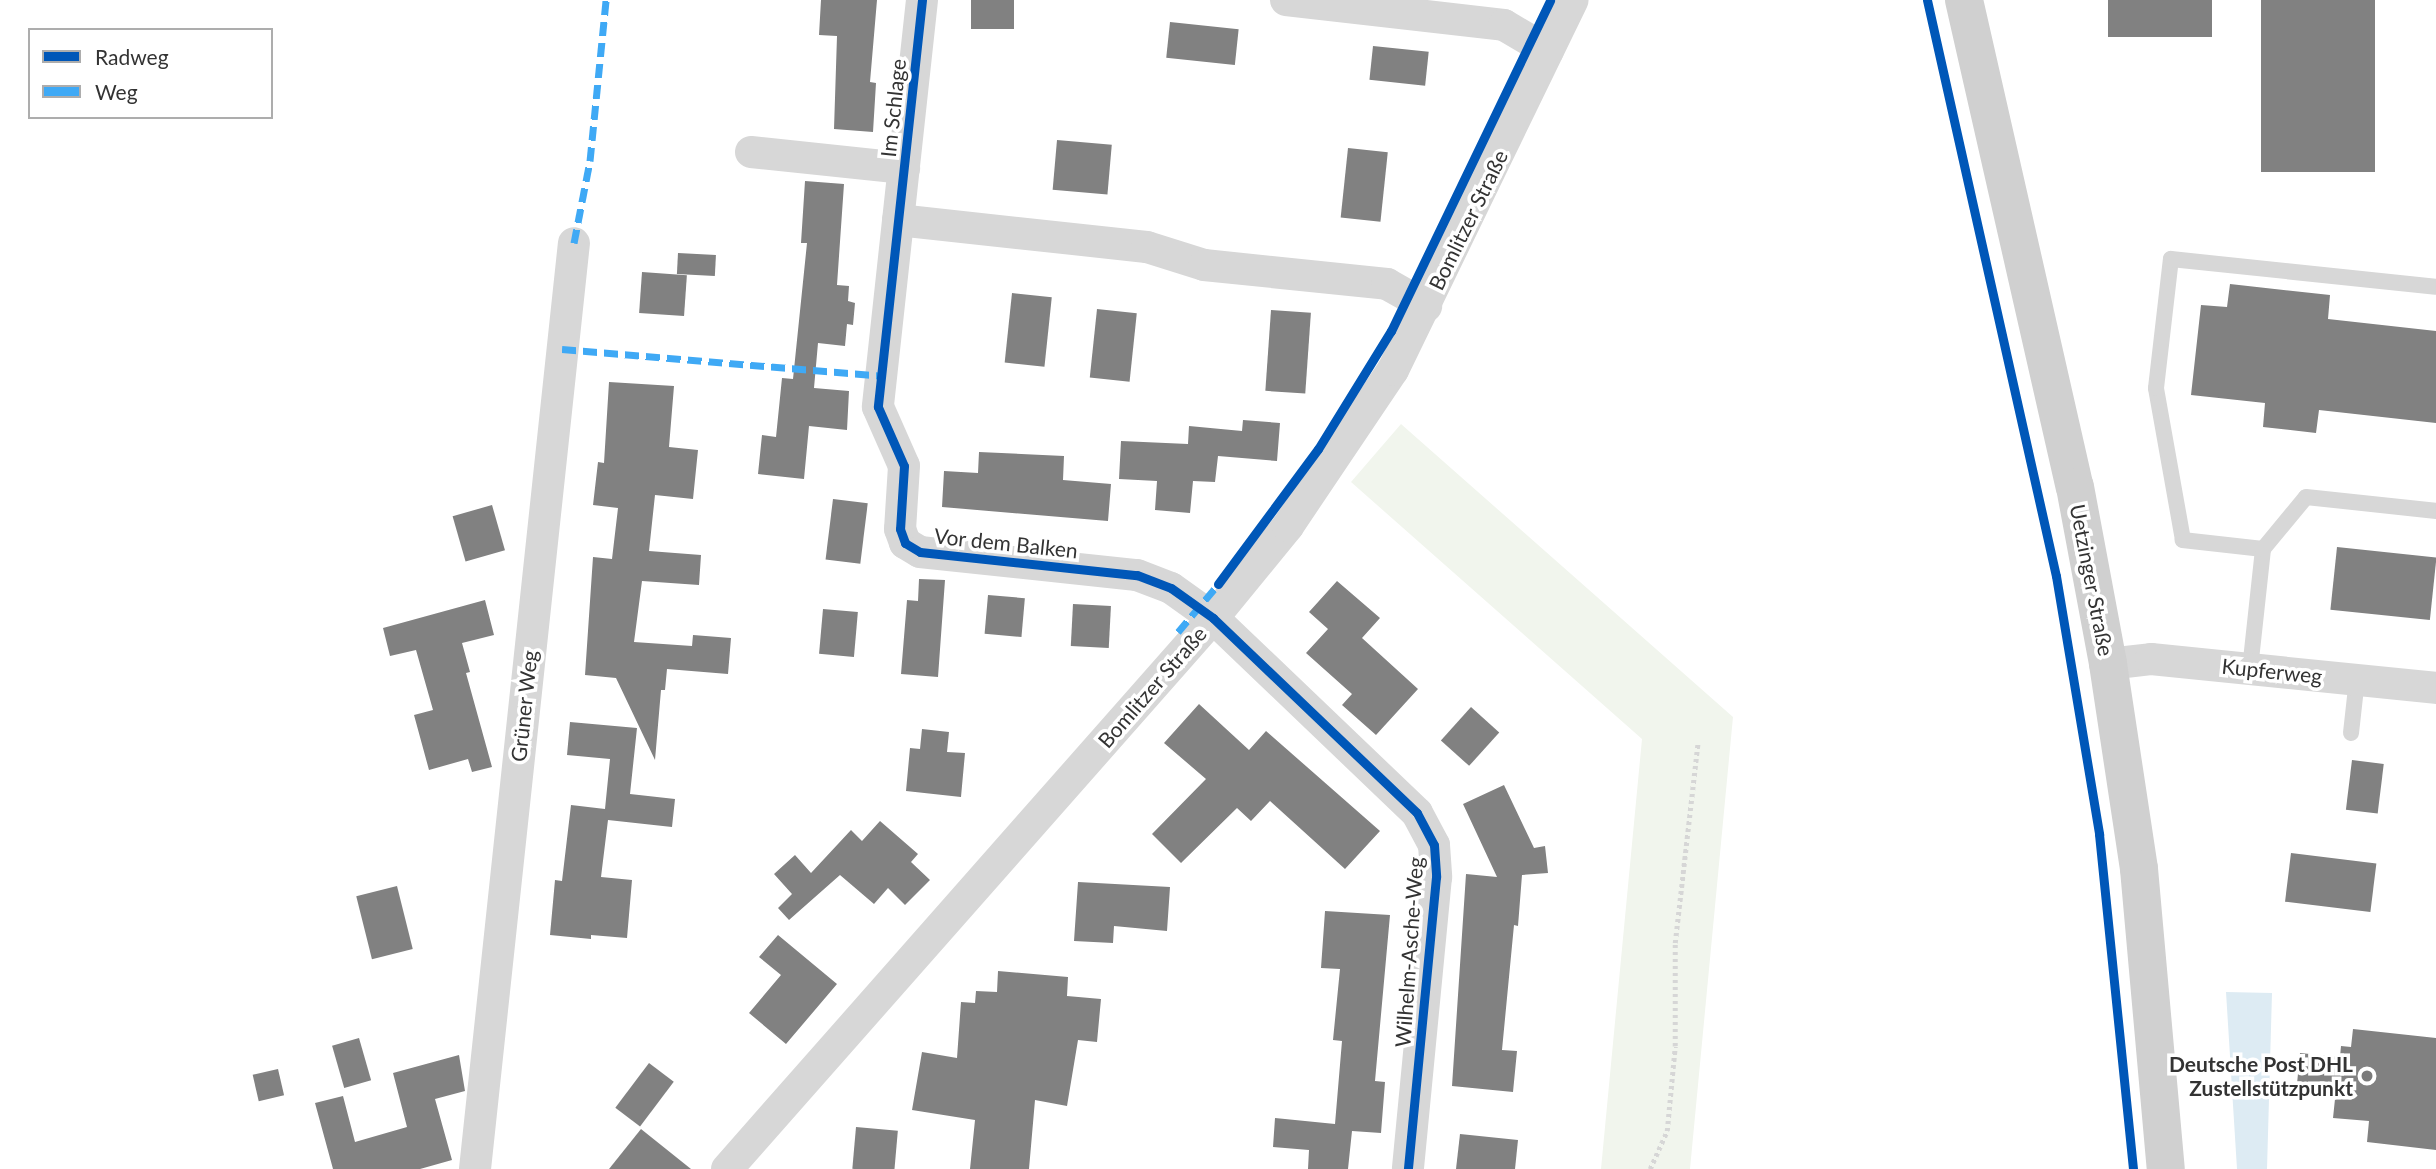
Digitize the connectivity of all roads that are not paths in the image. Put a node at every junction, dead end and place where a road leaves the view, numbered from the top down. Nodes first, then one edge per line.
1 (922, 0) edge
2 (1286, 0) edge
3 (1573, 0) edge
4 (1964, 0) edge
5 (1548, 51) junction
6 (751, 152) dead end
7 (904, 168) junction
8 (898, 220) junction
9 (574, 243) dead end
10 (2436, 288) edge
11 (1426, 306) junction
12 (2436, 511) edge
13 (2263, 549) junction
14 (1213, 618) junction
15 (2108, 664) junction
16 (2250, 668) junction
17 (2357, 679) junction
18 (2436, 688) edge
19 (2351, 733) dead end
20 (475, 1169) edge
21 (727, 1169) edge
22 (1408, 1169) edge
23 (2166, 1169) edge

1 - 7 street, Im Schlage
2 - 5 street
3 - 5 street, Bomlitzer Straße
4 - 15 street, Uetzinger Straße
5 - 11 street, Bomlitzer Straße
6 - 7 street, Im Schlage
7 - 8 street, Im Schlage
8 - 11 street
8 - 14 street, Vor dem Balken
9 - 20 street, Grüner Weg
10 - 13 lane
11 - 14 street, Bomlitzer Straße
12 - 13 lane
13 - 16 lane
14 - 21 street, Bomlitzer Straße
14 - 22 street, Wilhelm-Asche-Weg
15 - 16 street, Kupferweg
15 - 23 street, Uetzinger Straße
16 - 17 street, Kupferweg
17 - 18 street, Kupferweg
17 - 19 lane

